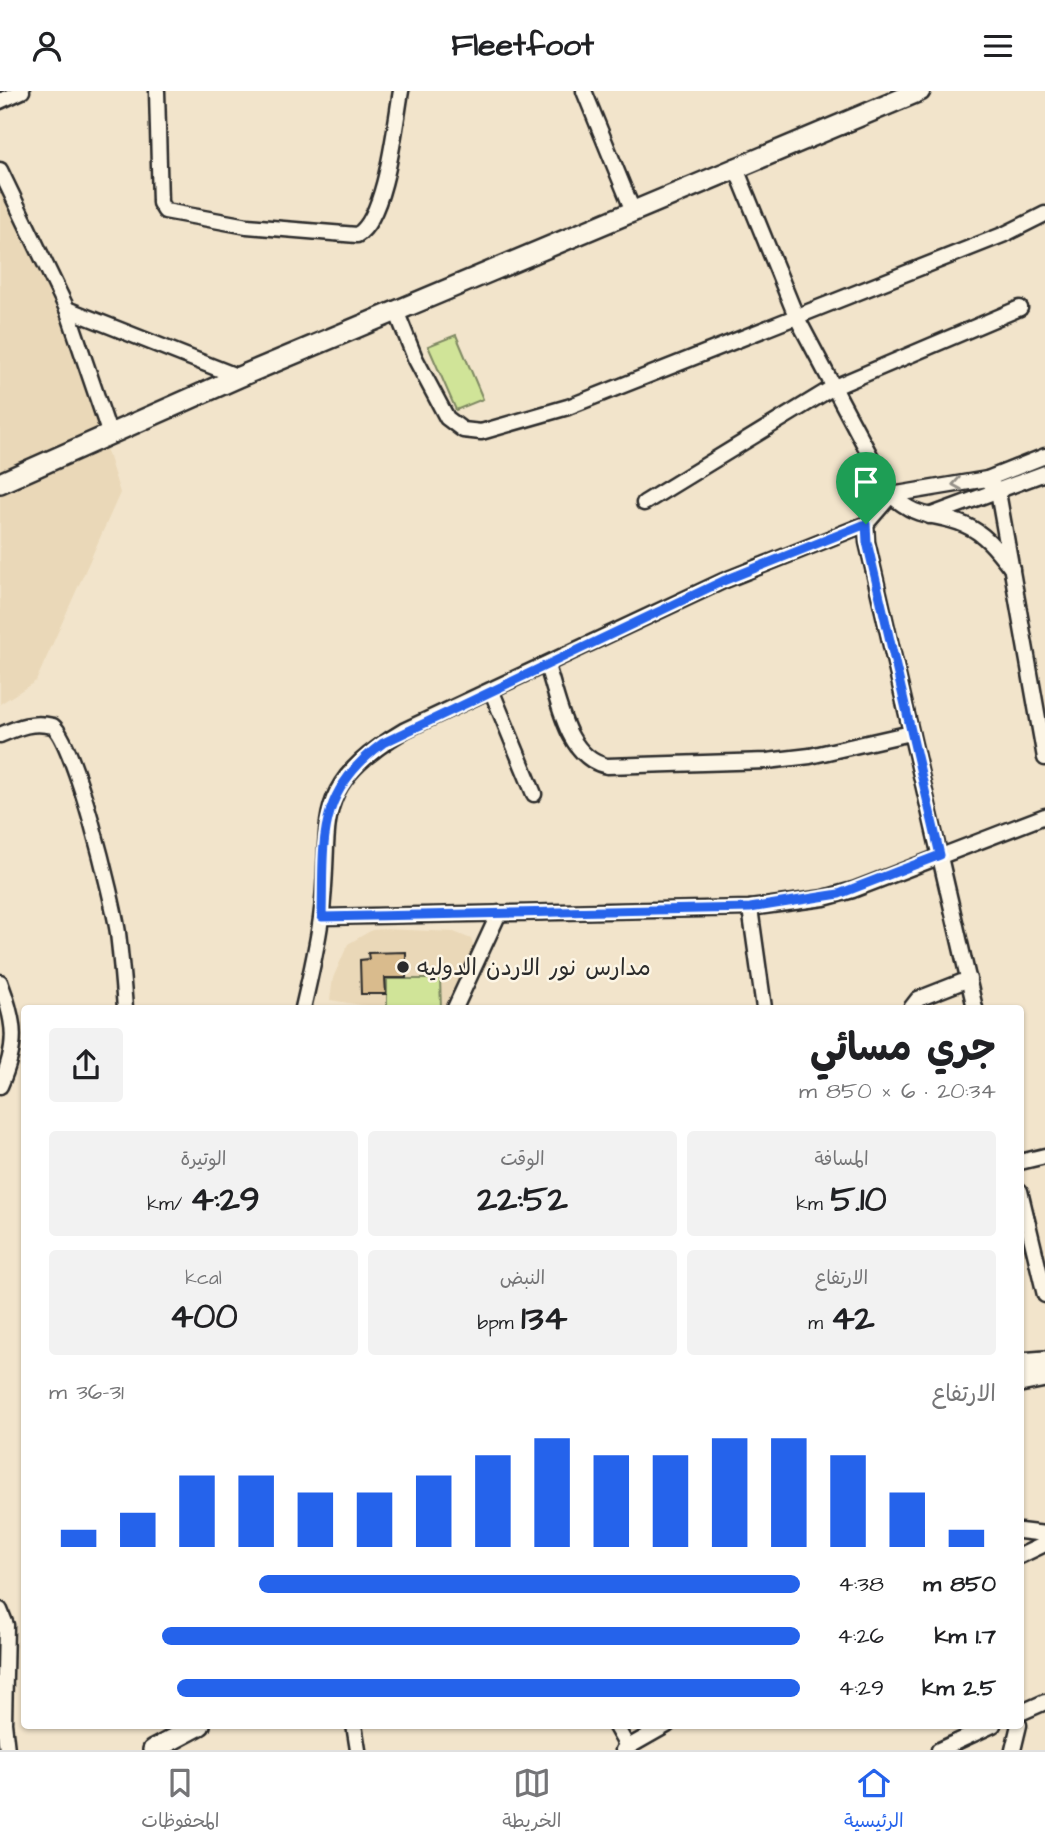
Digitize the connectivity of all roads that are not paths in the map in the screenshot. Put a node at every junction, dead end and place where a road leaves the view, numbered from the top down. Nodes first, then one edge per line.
1 (22, 91) edge
2 (158, 91) edge
3 (401, 91) edge
4 (584, 91) edge
5 (920, 91) edge
6 (0, 101) edge
7 (735, 166) junction
8 (0, 170) edge
9 (632, 211) junction
10 (1045, 214) edge
11 (1020, 308) dead end
12 (66, 309) junction
13 (397, 313) junction
14 (796, 316) junction
15 (239, 377) junction
16 (832, 388) junction
17 (110, 435) junction
18 (1045, 456) edge
19 (1045, 473) edge
20 (987, 479) junction
21 (0, 483) edge
22 (998, 492) junction
23 (891, 495) junction
24 (644, 503) dead end
25 (928, 517) junction
26 (866, 524) junction
27 (1012, 569) junction
28 (547, 666) junction
29 (492, 691) junction
30 (911, 733) junction
31 (0, 735) edge
32 (1045, 758) edge
33 (534, 794) dead end
34 (1045, 815) edge
35 (940, 855) junction
36 (750, 908) junction
37 (499, 913) junction
38 (322, 917) junction
39 (969, 979) junction
40 (0, 982) edge
41 (125, 1005) edge
42 (304, 1005) edge
43 (456, 1005) edge
44 (764, 1005) edge
45 (913, 1005) edge
46 (974, 1005) edge
47 (0, 1086) edge
48 (1045, 1156) edge
49 (1024, 1160) edge
50 (1024, 1208) edge
51 (1045, 1295) edge
52 (1045, 1361) edge
53 (1024, 1363) edge
54 (1045, 1377) edge
55 (1024, 1381) edge
56 (1024, 1531) edge
57 (1045, 1534) edge
58 (1045, 1544) edge
59 (1024, 1554) edge
60 (0, 1610) edge
61 (3, 1657) edge
62 (1043, 1707) edge
63 (1024, 1716) edge
64 (192, 1729) edge
65 (355, 1729) edge
66 (617, 1729) edge
67 (660, 1729) edge
68 (984, 1729) edge
69 (1018, 1729) edge
70 (625, 1748) edge
71 (7, 1750) edge
72 (153, 1750) edge
73 (358, 1750) edge
74 (939, 1750) edge
75 (1013, 1750) edge

1 - 6 street
2 - 3 street
4 - 9 street
5 - 7 street
7 - 9 street
7 - 14 street
8 - 12 street
9 - 13 street
10 - 14 street
11 - 16 street
12 - 15 street
12 - 17 street
13 - 14 street
13 - 15 street
14 - 16 street
15 - 17 street
16 - 23 street
16 - 24 street
17 - 21 street
18 - 20 street
19 - 22 street
20 - 22 street
20 -> 23 street
22 - 25 street
22 - 27 street
23 - 25 street
23 - 26 street
25 - 27 street
26 - 28 street
26 - 30 street
27 - 32 street
28 - 29 street
28 - 30 street
29 - 33 street
29 - 38 street
30 - 35 street
31 - 41 street
34 - 35 street
35 - 36 street
35 - 39 street
36 - 37 street
36 - 44 street
37 - 38 street
37 - 43 street
38 - 42 street
39 - 45 street
39 - 46 street
40 - 47 street
48 - 49 street
50 - 51 street
52 - 53 street
54 - 55 street
56 - 57 street
58 - 59 street
60 - 61 street
61 - 71 street
62 - 63 street
64 - 72 street
65 - 73 street
66 - 70 street
67 - 70 street
68 - 74 street
69 - 75 street

